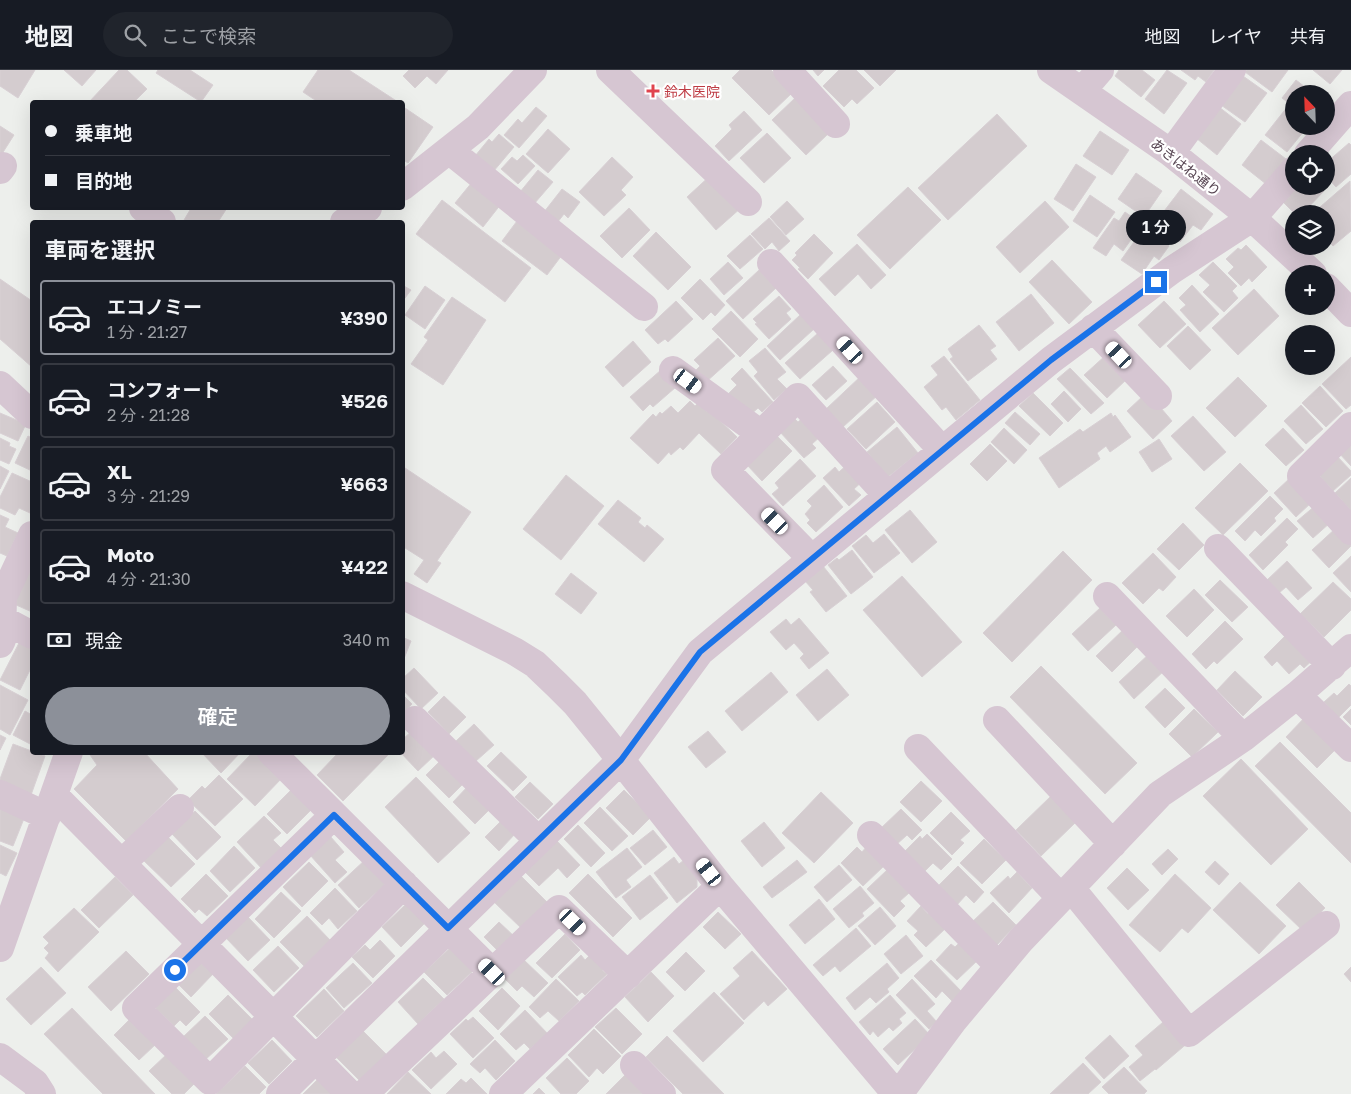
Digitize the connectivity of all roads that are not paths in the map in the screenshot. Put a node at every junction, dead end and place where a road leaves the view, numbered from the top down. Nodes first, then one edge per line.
1 (533, 70) edge
2 (610, 70) edge
3 (787, 70) edge
4 (1051, 70) edge
5 (1100, 70) edge
6 (1232, 70) edge
7 (1082, 91) junction
8 (1351, 105) edge
9 (836, 124) dead end
10 (1316, 145) edge
11 (448, 150) junction
12 (1171, 153) junction
13 (1285, 180) edge
14 (405, 185) edge
15 (748, 202) dead end
16 (146, 210) edge
17 (365, 210) edge
18 (1252, 218) junction
19 (159, 220) edge
20 (347, 220) edge
21 (771, 263) dead end
22 (1303, 265) edge
23 (1335, 297) edge
24 (644, 307) dead end
25 (1351, 313) edge
26 (1093, 328) junction
27 (673, 370) dead end
28 (0, 385) edge
29 (1158, 396) dead end
30 (30, 414) edge
31 (1351, 426) edge
32 (761, 434) junction
33 (942, 450) junction
34 (888, 496) junction
35 (1351, 532) edge
36 (30, 539) edge
37 (1218, 548) dead end
38 (812, 559) junction
39 (405, 596) edge
40 (1107, 596) dead end
41 (1, 627) edge
42 (30, 634) edge
43 (1341, 657) edge
44 (1298, 695) junction
45 (414, 720) dead end
46 (997, 720) dead end
47 (1243, 738) junction
48 (918, 748) dead end
49 (1351, 748) edge
50 (68, 755) edge
51 (274, 755) edge
52 (621, 760) junction
53 (0, 794) edge
54 (51, 806) junction
55 (180, 808) dead end
56 (334, 815) junction
57 (871, 835) dead end
58 (538, 840) junction
59 (1113, 844) junction
60 (122, 864) junction
61 (404, 884) junction
62 (720, 886) junction
63 (1066, 893) junction
64 (1326, 924) dead end
65 (448, 928) junction
66 (201, 944) junction
67 (0, 948) edge
68 (999, 966) junction
69 (492, 972) junction
70 (628, 975) junction
71 (274, 1017) junction
72 (0, 1057) edge
73 (316, 1059) junction
74 (634, 1065) dead end
75 (42, 1094) edge
76 (280, 1094) edge
77 (350, 1094) edge
78 (364, 1094) edge
79 (503, 1094) edge
80 (662, 1094) edge
81 (897, 1094) edge

1 - 11 street
2 - 15 street
3 - 9 street
4 - 7 street, あきはね通り
5 - 7 street
6 - 12 street
7 - 12 street, あきはね通り
8 - 10 street
11 - 14 street
11 - 24 street
12 - 18 street, あきはね通り
13 - 18 street
16 - 19 street
17 - 20 street
18 - 22 street, あきはね通り
18 - 26 street
21 - 33 street
23 - 25 street
26 - 29 street
26 - 33 street
27 - 32 street
28 - 30 street
31 - 35 street
32 - 34 street
32 - 38 street
33 - 34 street
34 - 38 street
36 - 41 street
37 - 43 street
38 - 52 street
39 - 52 street
40 - 47 street
41 - 42 street
43 - 44 street
44 - 47 street
44 - 49 street
45 - 58 street
46 - 59 street
47 - 59 street
48 - 63 street
50 - 54 street
51 - 56 street
52 - 58 street
52 - 62 street
53 - 54 street
54 - 60 street
54 - 67 street
55 - 60 street
56 - 61 street
56 - 66 street
57 - 68 street
58 - 65 street
59 - 63 street
60 - 66 street
61 - 65 street
61 - 71 street
62 - 70 street
62 - 81 street
63 - 64 street
63 - 68 street
65 - 69 street
65 - 73 street
66 - 71 street
66 - 71 street
68 - 81 street
69 - 70 street
69 - 78 street
70 - 79 street
71 - 73 street
72 - 75 street
73 - 76 street
73 - 77 street
74 - 80 street

